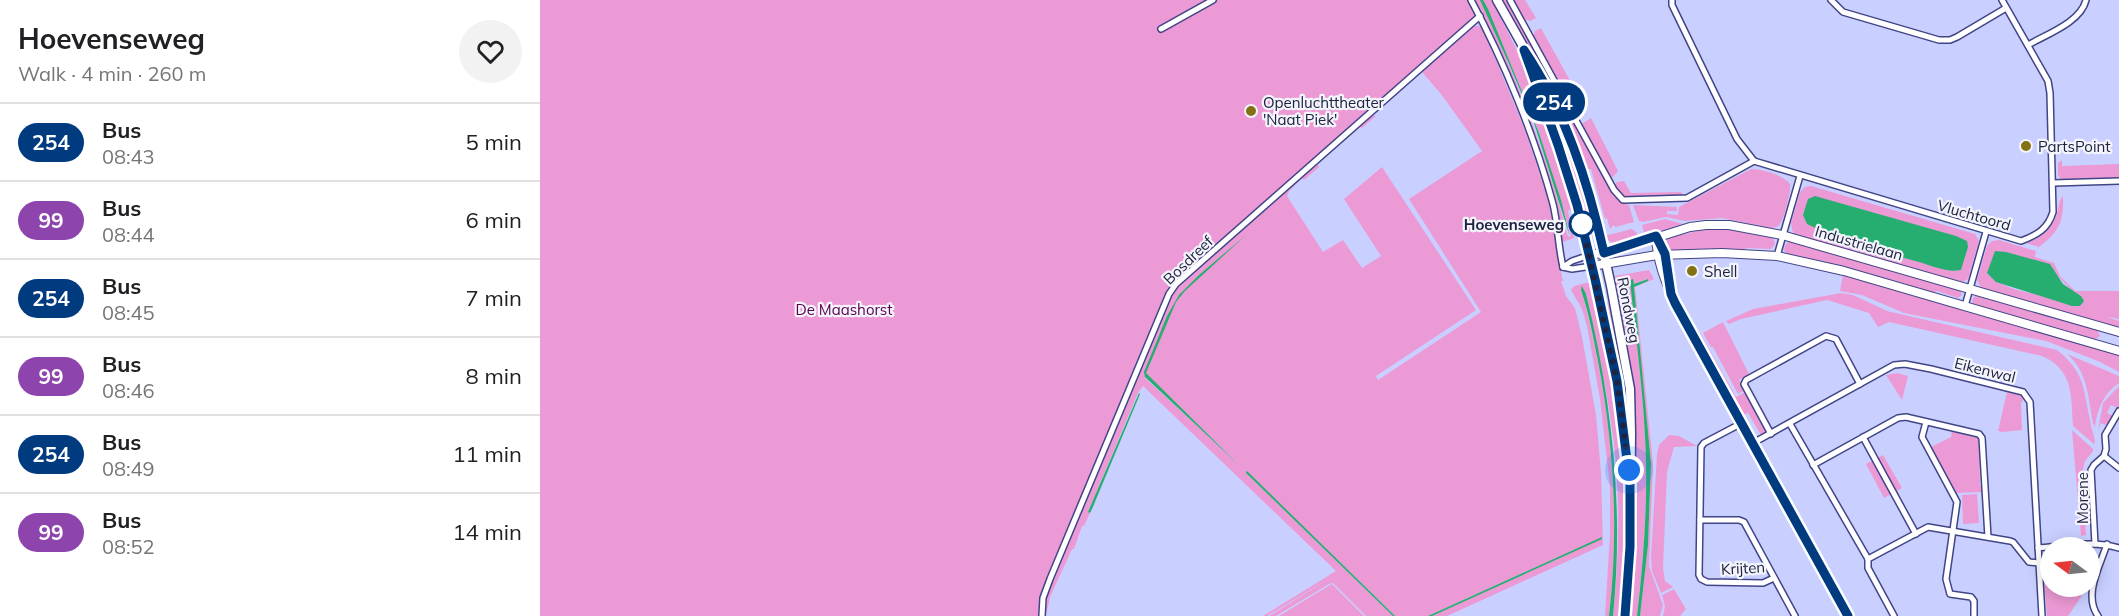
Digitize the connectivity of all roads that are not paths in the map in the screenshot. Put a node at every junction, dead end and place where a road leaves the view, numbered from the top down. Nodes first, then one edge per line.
1 (1213, 0) edge
2 (1472, 0) edge
3 (1497, 0) edge
4 (1510, 0) edge
5 (1672, 0) edge
6 (1831, 0) edge
7 (2002, 0) edge
8 (2086, 0) edge
9 (2006, 8) junction
10 (1480, 16) junction
11 (1161, 29) dead end
12 (2028, 45) junction
13 (1524, 50) junction
14 (1754, 161) junction
15 (1800, 176) junction
16 (2119, 181) edge
17 (2053, 183) junction
18 (1986, 232) junction
19 (1782, 235) junction
20 (1656, 236) junction
21 (1604, 253) junction
22 (1590, 255) junction
23 (1661, 255) junction
24 (1777, 256) junction
25 (1606, 264) junction
26 (1592, 266) junction
27 (1563, 267) junction
28 (1970, 289) junction
29 (1965, 306) junction
30 (2119, 332) edge
31 (2119, 351) edge
32 (1860, 384) junction
33 (2119, 411) edge
34 (1926, 422) junction
35 (1742, 423) junction
36 (1790, 424) junction
37 (1771, 434) junction
38 (1863, 438) junction
39 (1753, 443) junction
40 (2104, 456) junction
41 (1814, 465) junction
42 (2119, 468) edge
43 (1630, 484) junction
44 (1700, 520) junction
45 (1953, 533) junction
46 (1916, 534) junction
47 (1988, 537) junction
48 (2094, 537) edge
49 (2100, 544) edge
50 (2107, 544) junction
51 (2038, 548) joint
52 (2119, 548) edge
53 (1868, 559) junction
54 (2039, 563) junction
55 (1774, 578) junction
56 (1042, 614) edge
57 (1624, 616) edge
58 (1795, 616) edge
59 (1848, 616) edge
60 (1894, 616) edge
61 (1974, 616) edge
62 (2042, 616) edge
63 (2098, 616) edge

1 - 11 street
2 - 10 street
3 - 13 main road, Rondweg
4 - 14 street
5 - 14 street
6 - 9 street
7 - 9 street, Vluchtoord
8 - 12 street
9 - 12 street, Vluchtoord
10 - 27 street
10 - 56 street, Bosdreef
12 - 17 street, Vluchtoord
13 - 21 main road, Rondweg
13 - 22 main road, Rondweg
14 - 15 street, Vluchtoord
15 - 18 street, Vluchtoord
15 - 19 street
16 - 17 street
17 - 18 street, Vluchtoord
18 - 28 street
19 - 20 main road, Industrielaan
19 - 24 street
19 - 28 main road, Industrielaan
20 - 21 main road, Industrielaan
20 - 23 main road
21 - 22 main road, Industrielaan
21 - 25 main road, Rondweg
22 - 26 main road, Rondweg
22 - 27 street
23 - 24 main road, Industrielaan
23 - 25 main road, Industrielaan
23 - 35 main road
24 - 29 main road, Industrielaan
25 - 26 main road, Industrielaan
25 - 43 main road, Rondweg
26 - 27 street
26 - 43 main road, Rondweg
28 - 29 street
28 - 30 main road, Industrielaan
29 - 31 main road, Industrielaan
32 - 36 street, Eikenwal
32 - 37 street
32 - 51 street, Eikenwal
33 - 40 street, Morene
34 - 38 street
34 - 45 street
34 - 47 street
35 - 39 main road
35 - 44 street, Krijten
36 - 37 street, Eikenwal
36 - 41 street
37 - 39 street, Eikenwal
38 - 41 street
38 - 46 street
39 - 59 main road
40 - 42 street, Morene
40 - 48 street, Morene
41 - 53 street
43 - 57 main road, Rondweg
44 - 55 street, Krijten
44 - 55 street, Krijten
45 - 46 street
45 - 47 street
45 - 61 street
46 - 53 street
47 - 54 street
49 - 50 street, Morene
50 - 52 street, Morene
50 - 63 street
51 - 54 street, Eikenwal
53 - 60 street
54 - 62 street, Eikenwal
55 - 58 street, Krijten

